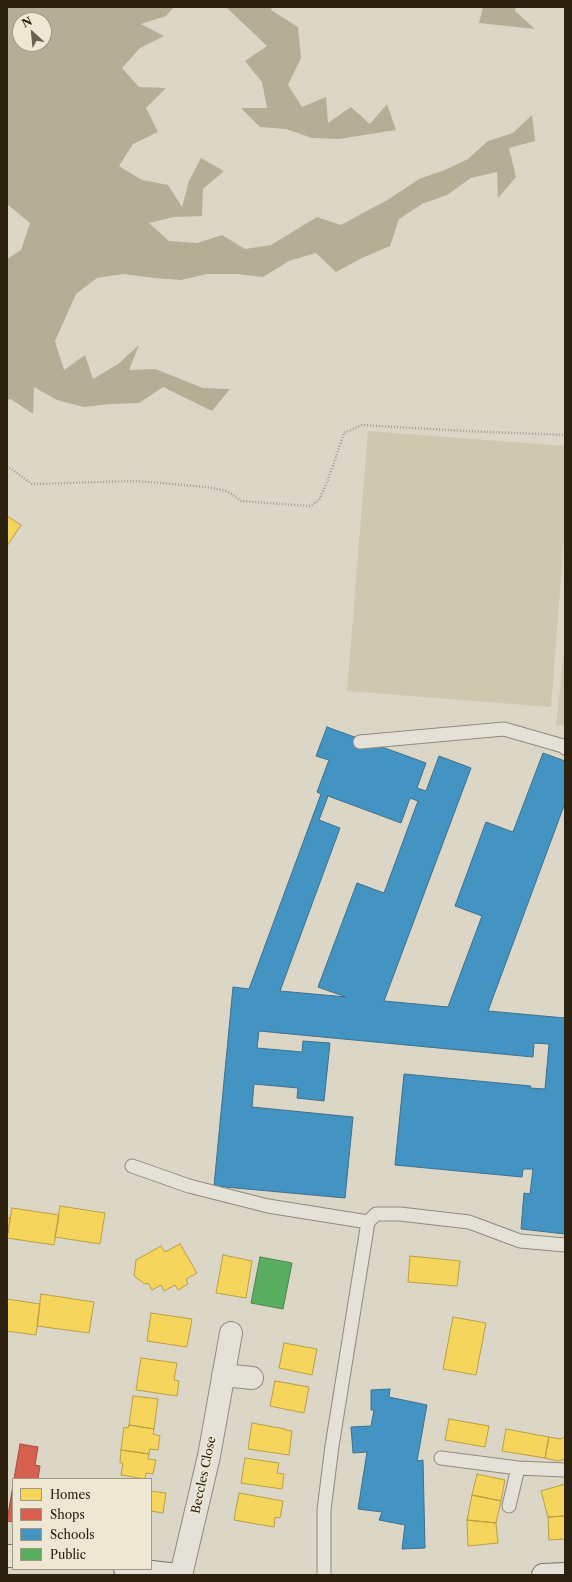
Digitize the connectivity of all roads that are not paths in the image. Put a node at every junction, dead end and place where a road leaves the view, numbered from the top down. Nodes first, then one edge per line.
1 (360, 742) dead end
2 (565, 748) edge
3 (132, 1166) dead end
4 (368, 1222) junction
5 (565, 1245) edge
6 (231, 1333) dead end
7 (223, 1375) junction
8 (252, 1378) dead end
9 (441, 1458) dead end
10 (518, 1468) junction
11 (565, 1470) edge
12 (509, 1506) dead end
13 (134, 1570) edge
14 (565, 1574) edge
15 (178, 1575) edge
16 (181, 1575) edge
17 (324, 1575) edge
18 (543, 1575) edge

1 - 2 lane
3 - 4 lane
4 - 5 lane
4 - 17 lane
6 - 7 street, Beccles Close
7 - 8 street
7 - 16 street, Beccles Close
9 - 10 lane
10 - 11 lane
10 - 12 lane
13 - 15 street
14 - 18 street

